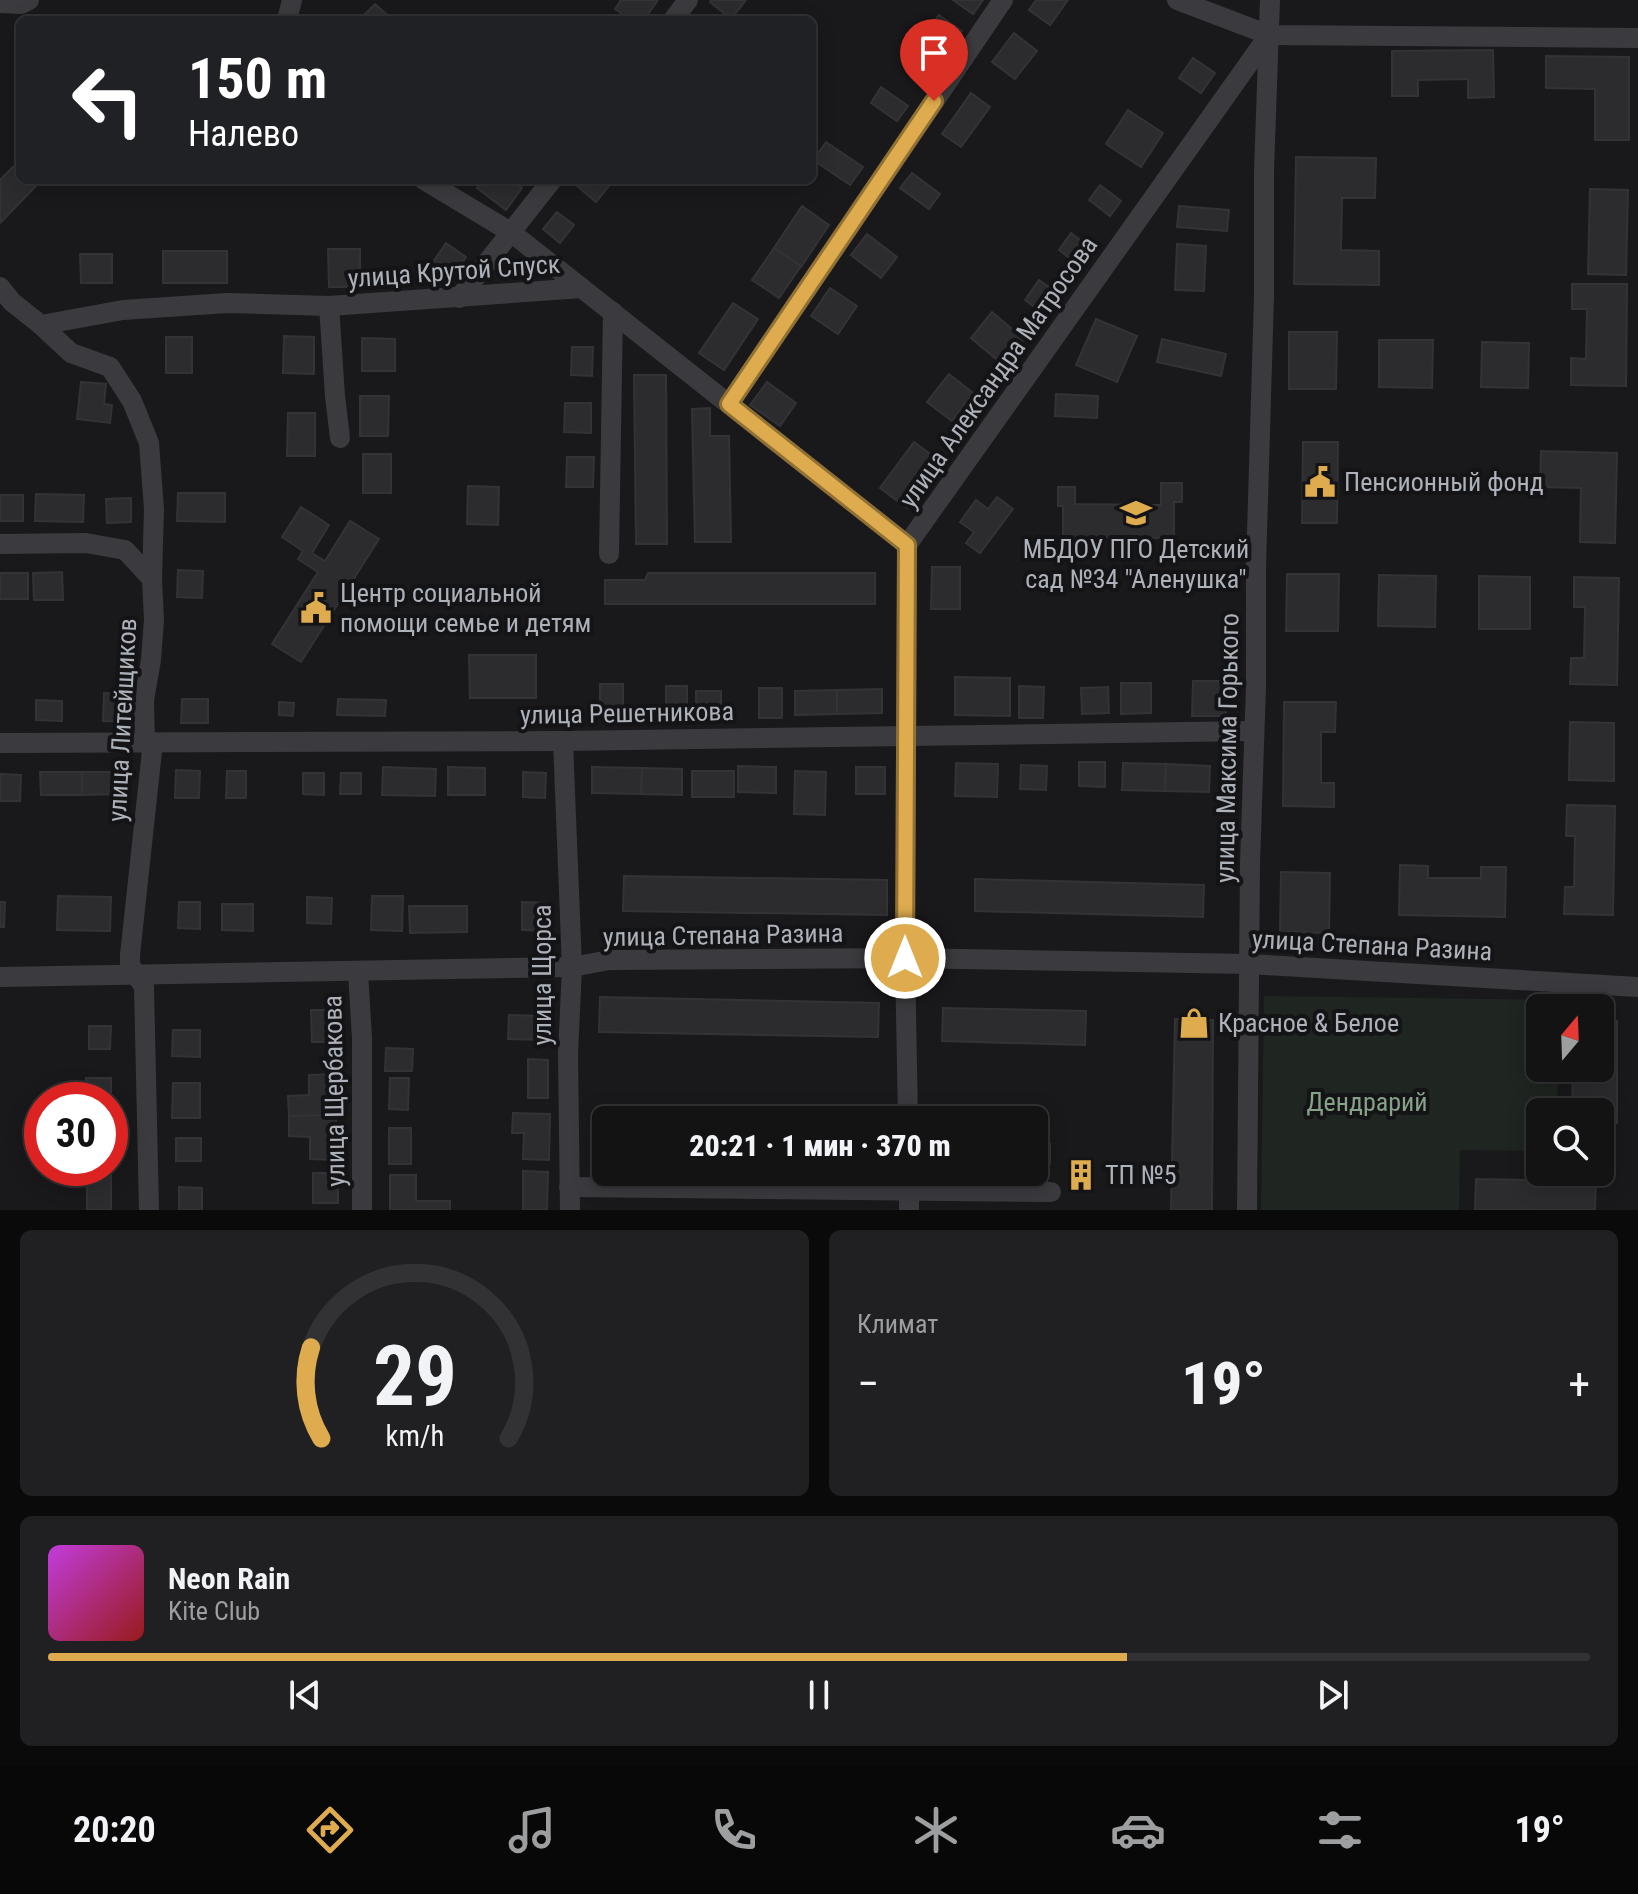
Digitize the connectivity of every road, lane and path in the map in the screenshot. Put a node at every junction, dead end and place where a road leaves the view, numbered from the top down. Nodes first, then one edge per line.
1 (29, 0) edge
2 (1003, 0) edge
3 (1177, 0) edge
4 (1270, 0) edge
5 (0, 3) edge
6 (1269, 35) junction
7 (1638, 38) edge
8 (431, 184) edge
9 (549, 184) edge
10 (512, 233) junction
11 (0, 287) edge
12 (582, 288) junction
13 (459, 298) junction
14 (329, 306) junction
15 (613, 312) junction
16 (41, 325) junction
17 (729, 404) junction
18 (340, 438) dead end
19 (0, 544) edge
20 (907, 545) junction
21 (609, 554) dead end
22 (152, 579) junction
23 (1254, 731) junction
24 (905, 736) junction
25 (145, 741) junction
26 (563, 741) junction
27 (0, 743) edge
28 (905, 958) junction
29 (1249, 964) junction
30 (572, 967) junction
31 (358, 972) junction
32 (138, 976) junction
33 (0, 977) edge
34 (1638, 987) edge
35 (908, 1106) edge
36 (569, 1187) junction
37 (909, 1191) edge
38 (1051, 1192) dead end
39 (149, 1210) edge
40 (362, 1210) edge
41 (570, 1210) edge
42 (1247, 1210) edge

1 - 5 street
2 - 17 street
3 - 6 street
4 - 6 street, улица Максима Горького
6 - 7 street
6 - 20 street, улица Александра Матросова
6 - 23 street, улица Максима Горького
8 - 10 street
9 - 10 street
10 - 12 street
10 - 13 street
11 - 16 street
12 - 13 street, улица Крутой Спуск
12 - 15 street
13 - 14 street, улица Крутой Спуск
14 - 16 street, улица Крутой Спуск
14 - 18 street, улица Крутой Спуск
15 - 17 street
15 - 21 street
16 - 22 street, улица Литейщиков
17 - 20 street
19 - 22 street
20 - 24 street, улица Александра Матросова
22 - 25 street, улица Литейщиков
23 - 24 street, улица Решетникова
23 - 29 street, улица Максима Горького
24 - 26 street, улица Решетникова
24 - 28 street, улица Александра Матросова
25 - 26 street, улица Решетникова
25 - 27 street, улица Решетникова
25 - 32 street, улица Литейщиков
26 - 30 street, улица Щорса
28 - 29 street, улица Степана Разина
28 - 30 street, улица Степана Разина
28 - 35 street, улица Александра Матросова
29 - 34 street, улица Степана Разина
29 - 42 street, улица Максима Горького
30 - 31 street, улица Степана Разина
30 - 36 street, улица Щорса
31 - 32 street, улица Степана Разина
31 - 40 street, улица Щербакова
32 - 33 street, улица Степана Разина
32 - 39 street, улица Литейщиков
36 - 37 street
36 - 41 street, улица Щорса
37 - 38 street

